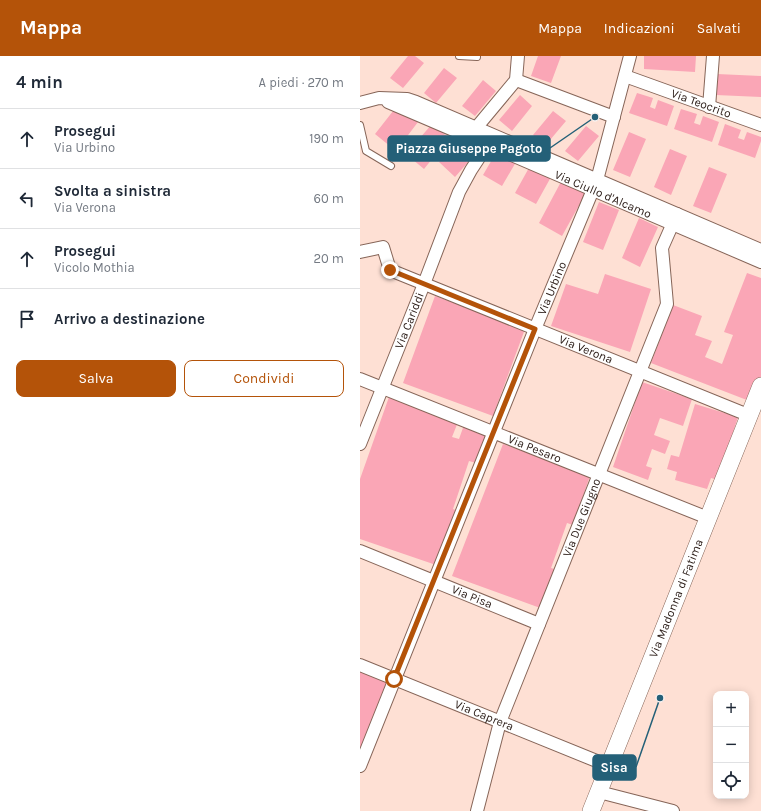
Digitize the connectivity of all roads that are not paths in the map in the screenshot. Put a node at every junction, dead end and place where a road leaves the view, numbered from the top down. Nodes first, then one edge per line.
1 (459, 56) edge
2 (518, 56) edge
3 (630, 56) edge
4 (713, 56) edge
5 (477, 57) dead end
6 (625, 76) junction
7 (516, 80) junction
8 (379, 98) junction
9 (360, 103) edge
10 (709, 107) junction
11 (614, 117) junction
12 (360, 125) edge
13 (761, 125) edge
14 (476, 128) junction
15 (491, 140) junction
16 (391, 166) dead end
17 (595, 185) junction
18 (675, 219) junction
19 (761, 250) edge
20 (360, 252) edge
21 (761, 262) edge
22 (424, 284) junction
23 (535, 329) junction
24 (640, 372) junction
25 (360, 379) edge
26 (761, 386) edge
27 (383, 388) junction
28 (754, 407) edge
29 (493, 432) junction
30 (360, 444) edge
31 (599, 474) junction
32 (708, 518) junction
33 (360, 551) edge
34 (433, 581) junction
35 (539, 624) junction
36 (360, 665) edge
37 (394, 679) junction
38 (500, 722) junction
39 (360, 766) edge
40 (609, 766) junction
41 (599, 792) junction
42 (477, 811) edge
43 (592, 811) edge
44 (673, 811) edge

1 - 5 lane
2 - 7 street
3 - 6 street, Via Urbino
4 - 10 street
6 - 10 street, Via Teocrito
6 - 11 street, Via Urbino
7 - 11 street
7 - 14 street
8 - 9 street, Via Ciullo d'Alcamo
8 - 14 street, Via Ciullo d'Alcamo
8 - 15 street, Via Ciullo d'Alcamo
10 - 13 street, Via Teocrito
11 - 17 street, Via Urbino
12 - 16 lane
14 - 15 street, Via Ciullo d'Alcamo
15 - 17 street, Via Ciullo d'Alcamo
15 - 22 street, Via Cariddi
17 - 18 street, Via Ciullo d'Alcamo
17 - 23 street, Via Urbino
18 - 19 street, Via Ciullo d'Alcamo
18 - 21 street, Via Ciullo d'Alcamo
18 - 24 street, Via Due Giugno
20 - 22 street, Via Verona
22 - 23 street, Via Verona
22 - 27 street, Via Cariddi
23 - 24 street, Via Verona
23 - 29 street, Via Urbino
24 - 28 street, Via Verona
24 - 31 street, Via Due Giugno
25 - 27 street, Via Pesaro
26 - 28 street, Via Madonna di Fatima
27 - 29 street, Via Pesaro
27 - 30 street, Via Cariddi
28 - 32 street, Via Madonna di Fatima
29 - 31 street, Via Pesaro
29 - 34 street, Via Urbino
31 - 32 street, Via Pesaro
31 - 35 street, Via Due Giugno
32 - 40 street, Via Madonna di Fatima
33 - 34 street, Via Pisa
34 - 35 street, Via Pisa
34 - 37 street, Via Urbino
35 - 38 street, Via Due Giugno
36 - 37 street, Via Caprera
37 - 38 street, Via Caprera
37 - 39 street, Via Urbino
38 - 40 street, Via Caprera
38 - 42 street, Via Due Giugno
40 - 41 street, Via Madonna di Fatima
41 - 43 street, Via Madonna di Fatima
41 - 44 street

